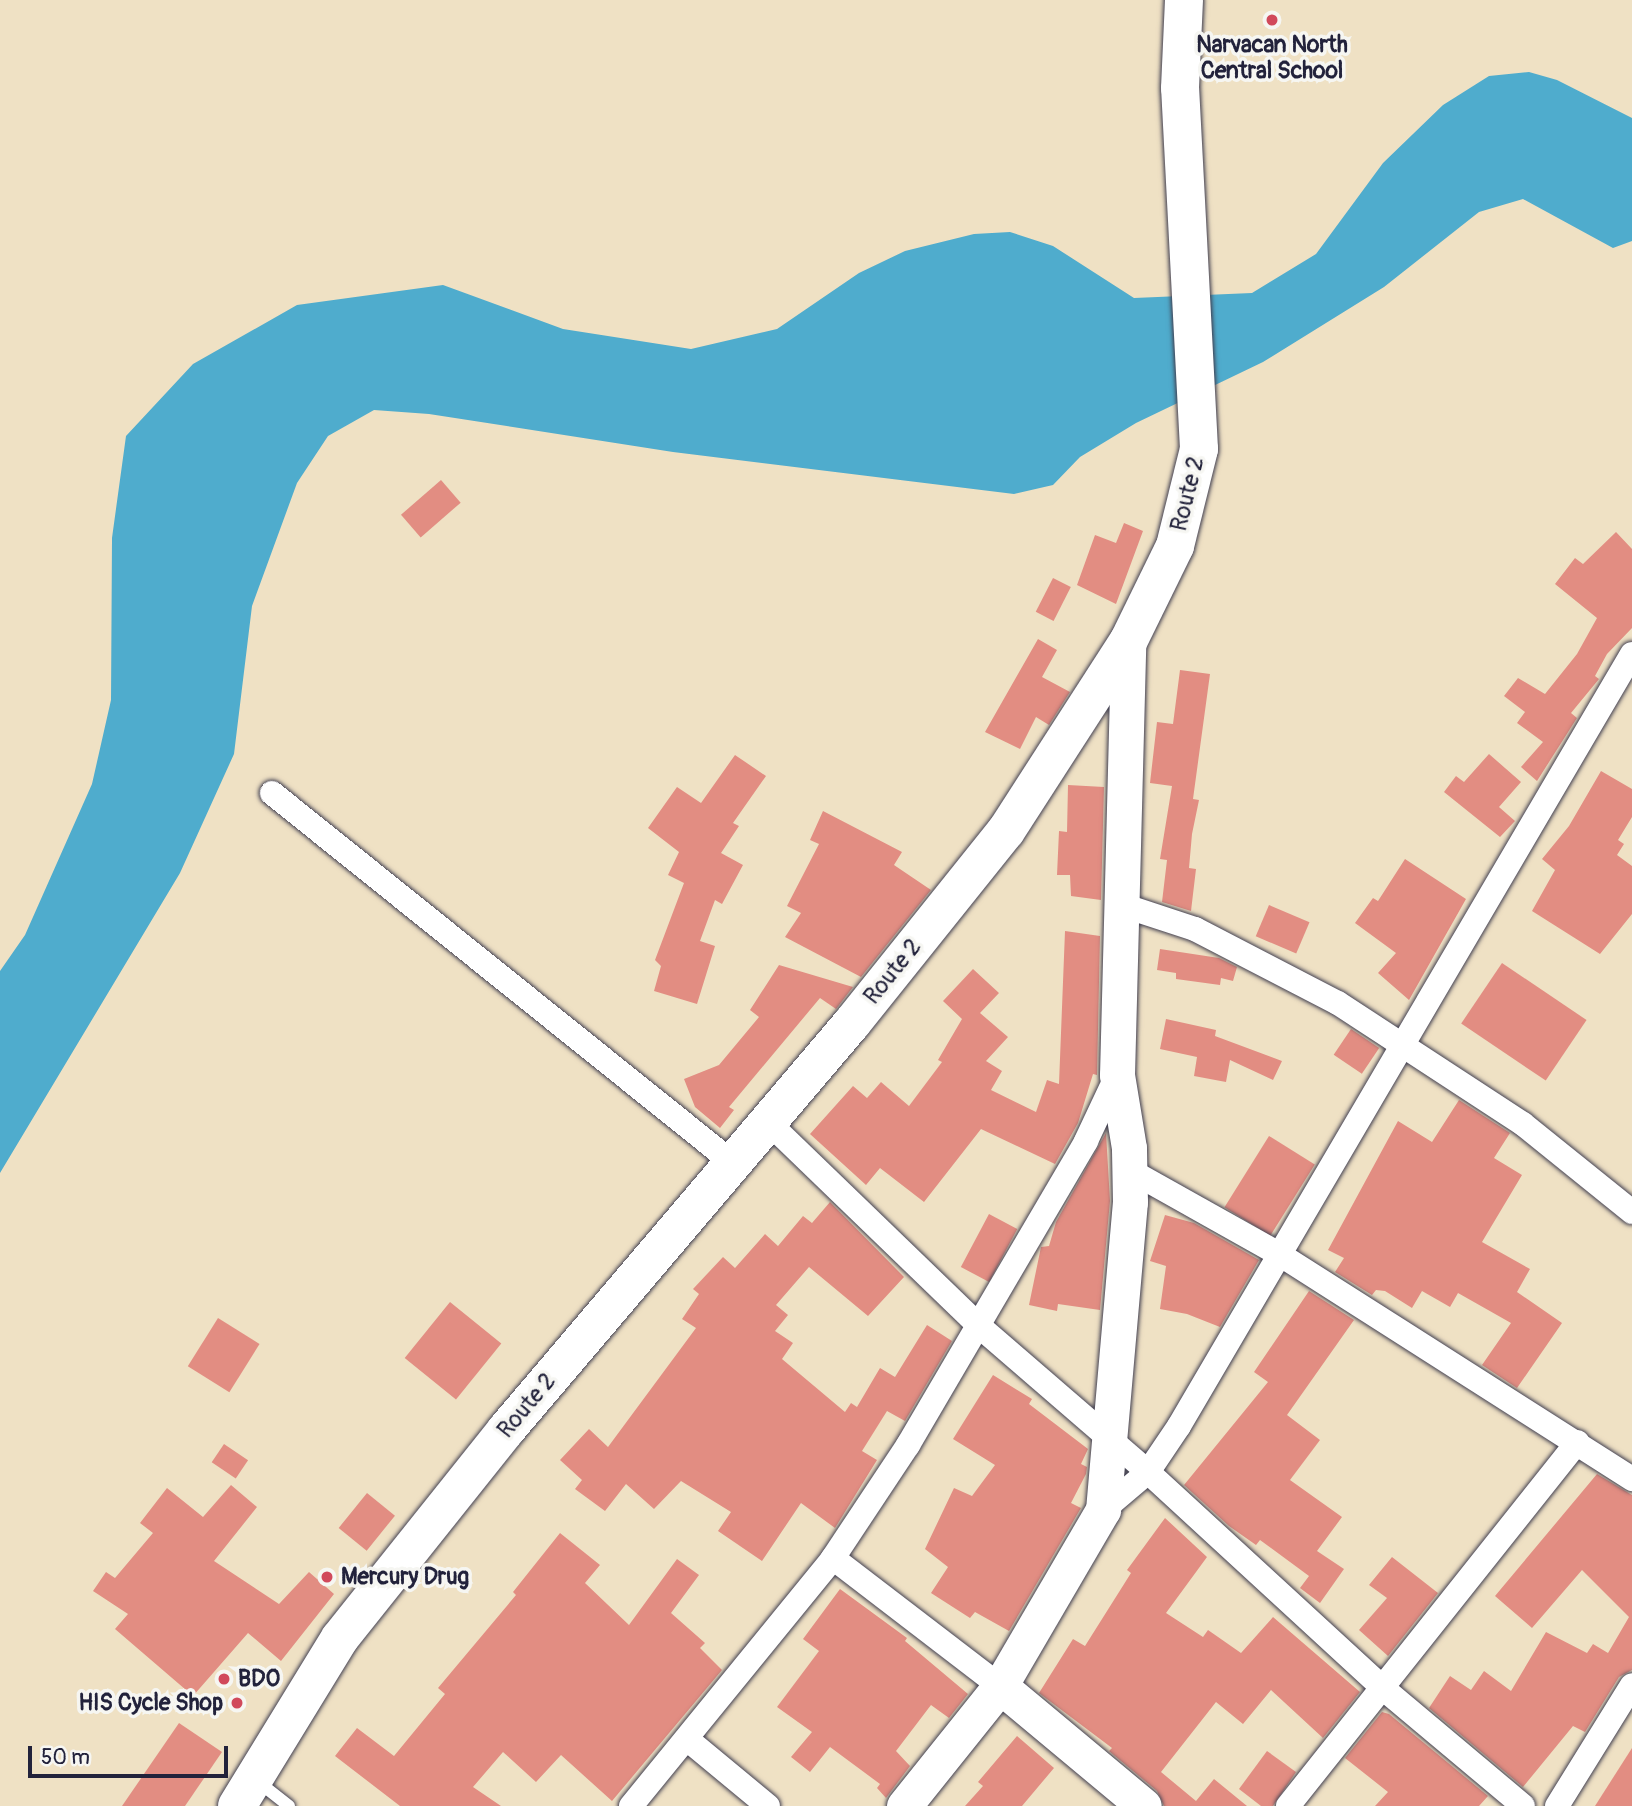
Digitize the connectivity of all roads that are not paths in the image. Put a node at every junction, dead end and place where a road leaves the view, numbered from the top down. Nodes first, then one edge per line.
1 (1184, 0) edge
2 (1128, 642) junction
3 (1632, 654) edge
4 (272, 793) dead end
5 (1125, 906) junction
6 (1403, 1044) junction
7 (1117, 1075) junction
8 (768, 1122) junction
9 (733, 1163) junction
10 (1131, 1171) junction
11 (1632, 1212) edge
12 (1279, 1254) junction
13 (979, 1326) junction
14 (1108, 1437) junction
15 (1578, 1442) junction
16 (1148, 1472) junction
17 (1632, 1479) edge
18 (1103, 1510) junction
19 (833, 1558) junction
20 (1632, 1685) edge
21 (1000, 1686) junction
22 (1385, 1690) junction
23 (687, 1739) junction
24 (245, 1792) edge
25 (289, 1806) edge
26 (631, 1806) edge
27 (768, 1806) edge
28 (904, 1806) edge
29 (1144, 1806) edge
30 (1288, 1806) edge
31 (1523, 1806) edge
32 (1557, 1806) edge

1 - 2 highway, Route 2
2 - 5 street
2 - 8 highway, Route 2
3 - 6 street
4 - 9 street
5 - 6 street
5 - 7 street
6 - 11 street
6 - 12 street
7 - 10 street
7 - 13 street
8 - 9 highway, Route 2
8 - 13 street
9 - 24 highway, Route 2
10 - 12 street
10 - 14 street
12 - 15 street
12 - 16 street
13 - 14 street
13 - 19 street
14 - 16 street
14 - 18 street
15 - 17 street
15 - 22 street
16 - 18 street
16 - 22 street
18 - 21 street
19 - 21 street
19 - 23 street
20 - 32 street
21 - 28 street
21 - 29 street
22 - 30 street
22 - 31 street
23 - 26 street
23 - 27 street
24 - 25 lane

